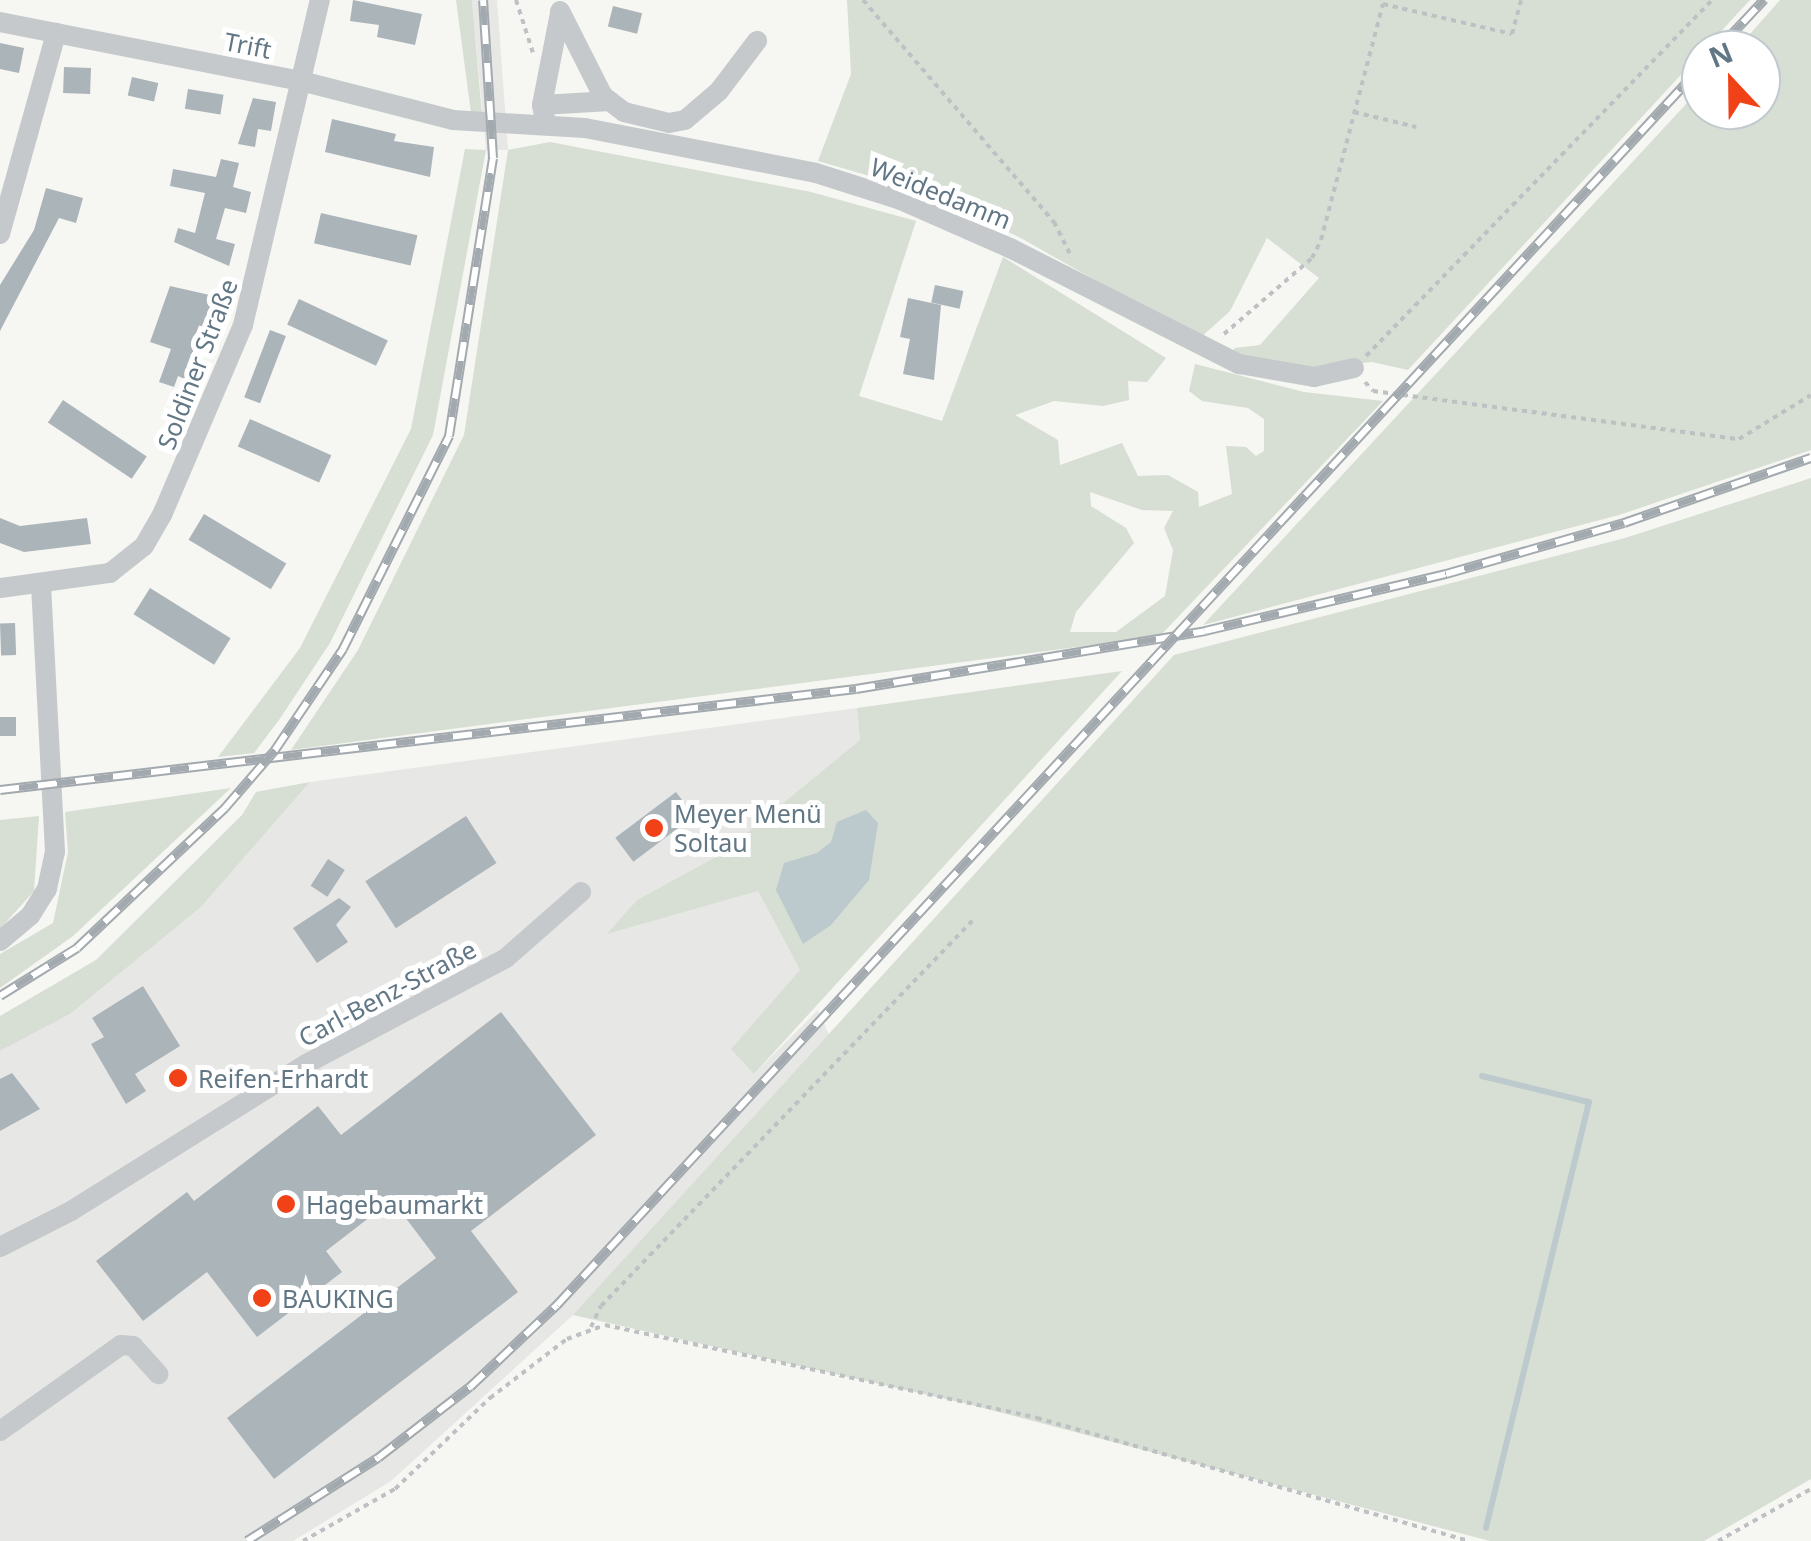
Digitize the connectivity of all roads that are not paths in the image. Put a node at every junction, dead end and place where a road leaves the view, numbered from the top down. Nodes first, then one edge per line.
1 (320, 0) edge
2 (560, 6) edge
3 (0, 22) edge
4 (56, 33) junction
5 (757, 41) dead end
6 (305, 82) junction
7 (610, 101) junction
8 (544, 114) junction
9 (484, 125) joint
10 (0, 234) edge
11 (1354, 368) road end
12 (42, 586) junction
13 (0, 588) edge
14 (581, 892) dead end
15 (0, 940) edge
16 (0, 1247) edge
17 (158, 1374) dead end
18 (0, 1431) edge

1 - 6 street, Soldiner Straße
2 - 7 street
2 - 8 street
3 - 4 street, Trift
4 - 6 street, Trift
4 - 10 street
5 - 7 street
6 - 9 street, Trift
6 - 12 street, Soldiner Straße
7 - 8 street
8 - 9 street, Weidedamm
8 - 11 street, Weidedamm
12 - 13 street, Soldiner Straße
12 - 15 street
14 - 16 street, Carl-Benz-Straße
17 - 18 street

